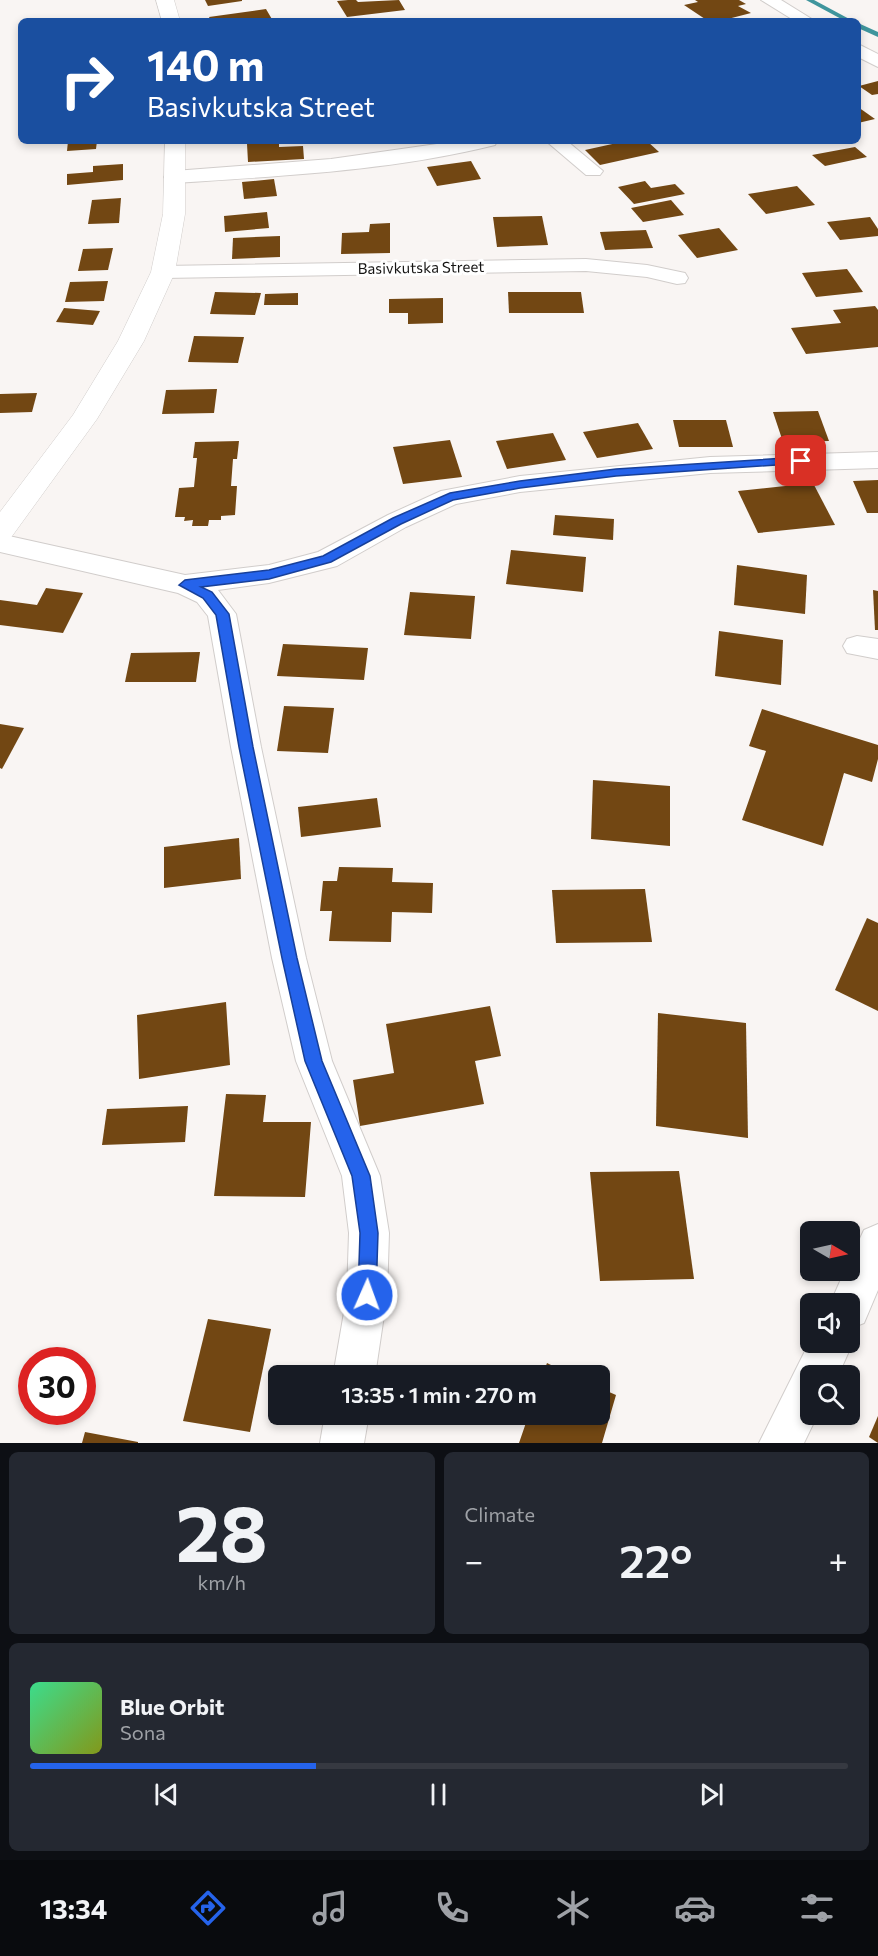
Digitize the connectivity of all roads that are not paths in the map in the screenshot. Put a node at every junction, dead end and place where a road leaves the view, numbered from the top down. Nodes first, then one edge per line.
1 (165, 0) edge
2 (769, 0) edge
3 (170, 18) edge
4 (802, 18) edge
5 (861, 51) edge
6 (878, 62) edge
7 (175, 144) edge
8 (469, 144) edge
9 (559, 144) edge
10 (593, 171) dead end
11 (174, 177) junction
12 (163, 272) junction
13 (677, 278) dead end
14 (878, 460) edge
15 (0, 532) edge
16 (0, 543) edge
17 (185, 585) junction
18 (878, 1244) edge
19 (856, 1293) edge
20 (356, 1365) edge
21 (800, 1406) edge
22 (345, 1425) edge
23 (342, 1443) edge
24 (781, 1443) edge

1 - 3 main road
2 - 4 street
5 - 6 street
7 - 11 main road
8 - 11 street
9 - 10 street
11 - 12 main road
12 - 13 street, Basivkutska Street
12 - 15 main road
14 - 17 street
16 - 17 street
17 - 20 street
18 - 19 street
21 - 24 street
22 - 23 street

